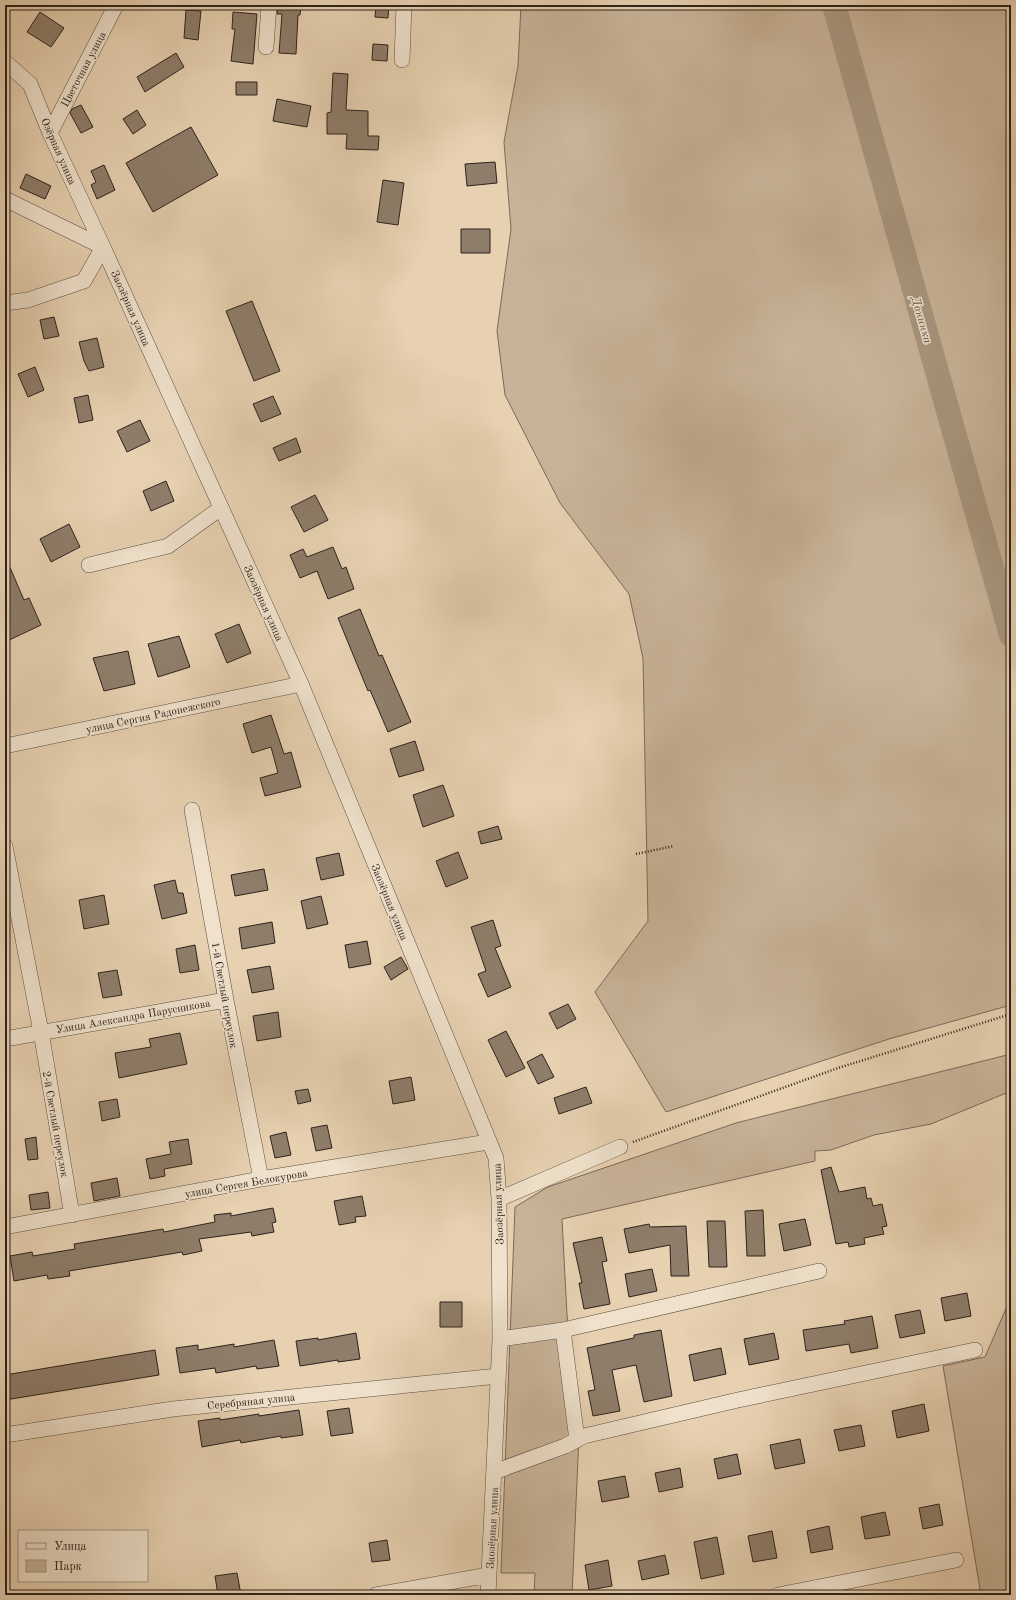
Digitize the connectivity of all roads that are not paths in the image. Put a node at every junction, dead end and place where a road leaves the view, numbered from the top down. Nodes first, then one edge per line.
1 (116, 5) edge
2 (269, 5) edge
3 (404, 5) edge
4 (266, 47) dead end
5 (402, 60) dead end
6 (5, 62) edge
7 (50, 133) junction
8 (5, 199) edge
9 (103, 247) junction
10 (5, 303) edge
11 (221, 508) junction
12 (89, 565) dead end
13 (301, 684) junction
14 (5, 746) edge
15 (192, 810) dead end
16 (5, 846) edge
17 (226, 1000) junction
18 (41, 1032) junction
19 (5, 1039) edge
20 (488, 1142) junction
21 (620, 1147) road end
22 (261, 1179) junction
23 (499, 1199) junction
24 (72, 1215) junction
25 (5, 1227) edge
26 (819, 1271) dead end
27 (563, 1330) junction
28 (500, 1340) junction
29 (974, 1350) dead end
30 (498, 1376) junction
31 (5, 1435) edge
32 (577, 1440) junction
33 (494, 1472) junction
34 (956, 1560) dead end
35 (489, 1575) junction
36 (376, 1595) edge
37 (488, 1595) edge
38 (778, 1595) edge

1 - 7 street, Цветочная улица
2 - 4 street
3 - 5 street
6 - 7 street, Озёрная улица
7 - 9 street, Озёрная улица
8 - 9 street
9 - 10 street
9 - 11 street, Заозёрная улица
11 - 12 street
11 - 13 street, Заозёрная улица
13 - 14 street, улица Сергия Радонежского
13 - 20 street, Заозёрная улица
15 - 17 street, 1-й Светлый переулок
16 - 18 street, 2-й Светлый переулок
17 - 18 street, Улица Александра Парусникова
17 - 22 street, 1-й Светлый переулок
18 - 19 street, Улица Александра Парусникова
18 - 24 street, 2-й Светлый переулок
20 - 22 street, улица Сергея Белокурова
20 - 23 street, Заозёрная улица
21 - 23 street
22 - 24 street, улица Сергея Белокурова
23 - 28 street, Заозёрная улица
24 - 25 street, улица Сергея Белокурова
26 - 27 street
27 - 28 street
27 - 32 street
28 - 30 street, Заозёрная улица
29 - 32 street
30 - 31 street, Серебряная улица
30 - 33 street, Заозёрная улица
32 - 33 street
33 - 35 street, Заозёрная улица
34 - 38 street
35 - 36 street
35 - 37 street, Заозёрная улица

